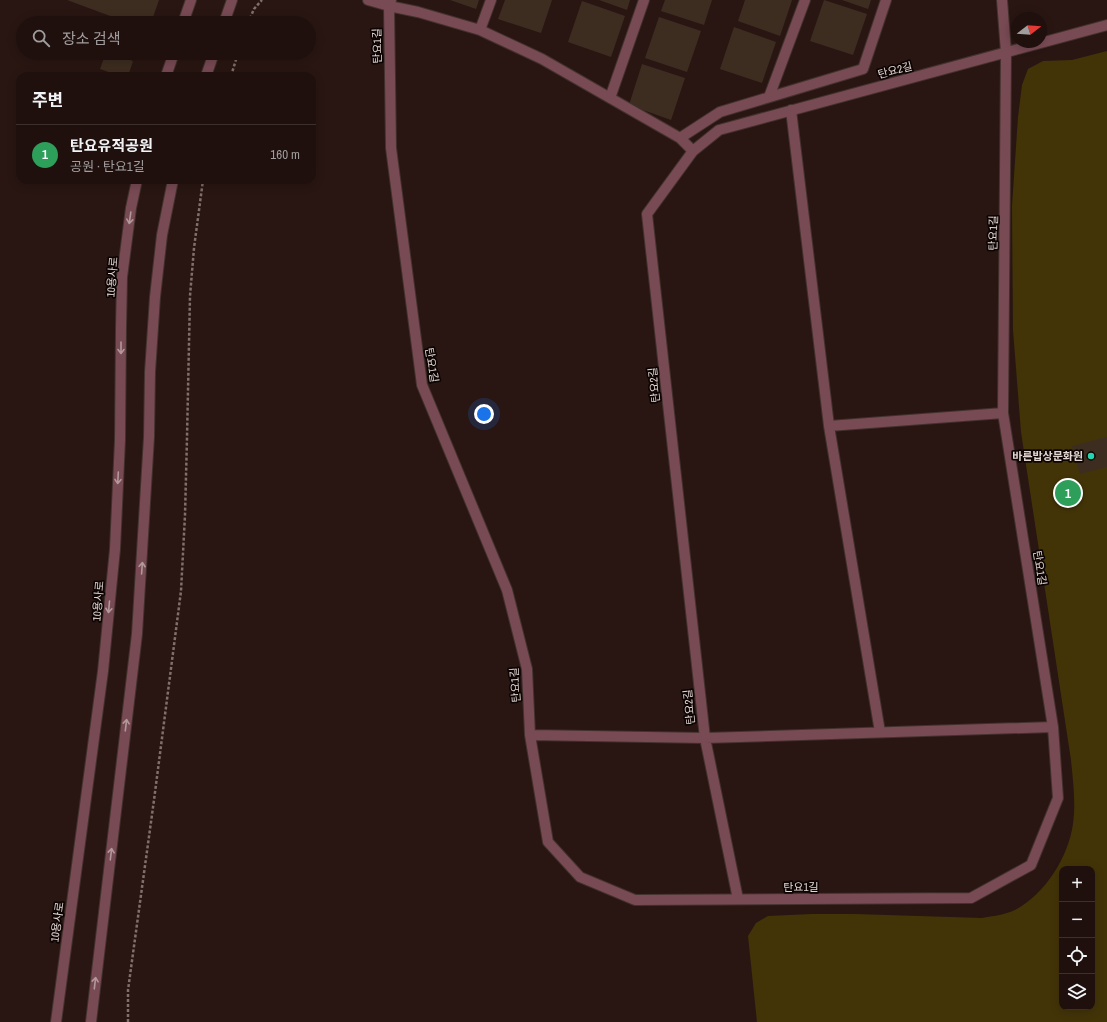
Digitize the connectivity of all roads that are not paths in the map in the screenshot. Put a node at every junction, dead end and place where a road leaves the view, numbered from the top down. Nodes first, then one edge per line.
1 (191, 0) edge
2 (232, 0) edge
3 (368, 0) edge
4 (491, 0) edge
5 (644, 0) edge
6 (805, 0) edge
7 (886, 0) edge
8 (1002, 0) edge
9 (390, 3) edge
10 (185, 16) edge
11 (226, 16) edge
12 (1107, 25) edge
13 (480, 30) junction
14 (1006, 52) junction
15 (172, 60) edge
16 (212, 60) edge
17 (167, 72) edge
18 (207, 72) edge
19 (769, 97) junction
20 (610, 98) junction
21 (791, 110) junction
22 (680, 138) junction
23 (693, 151) junction
24 (136, 184) edge
25 (172, 184) edge
26 (1003, 413) junction
27 (830, 426) junction
28 (1053, 727) junction
29 (880, 732) junction
30 (530, 735) junction
31 (705, 738) junction
32 (738, 899) junction
33 (56, 1022) edge
34 (91, 1022) edge

1 - 10 street
2 - 11 street
3 - 9 street
4 - 13 street
5 - 20 street
6 - 19 street
7 - 19 street
8 - 14 street, 탄요1길
9 - 13 street
9 - 30 street, 탄요1길
12 - 14 street
13 - 20 street
14 - 21 street, 탄요2길
14 - 26 street, 탄요1길
15 - 17 street
16 - 18 street
19 - 22 street
20 - 22 street
21 - 23 street, 탄요2길
21 - 27 street
22 - 23 street
23 - 31 street, 탄요2길
24 -> 33 street, 10용사로
34 -> 25 street
26 - 27 street
26 - 28 street, 탄요1길
27 - 29 street
28 - 29 street
28 - 32 street, 탄요1길
29 - 31 street
30 - 31 street
30 - 32 street, 탄요1길
31 - 32 street, 탄요2길

